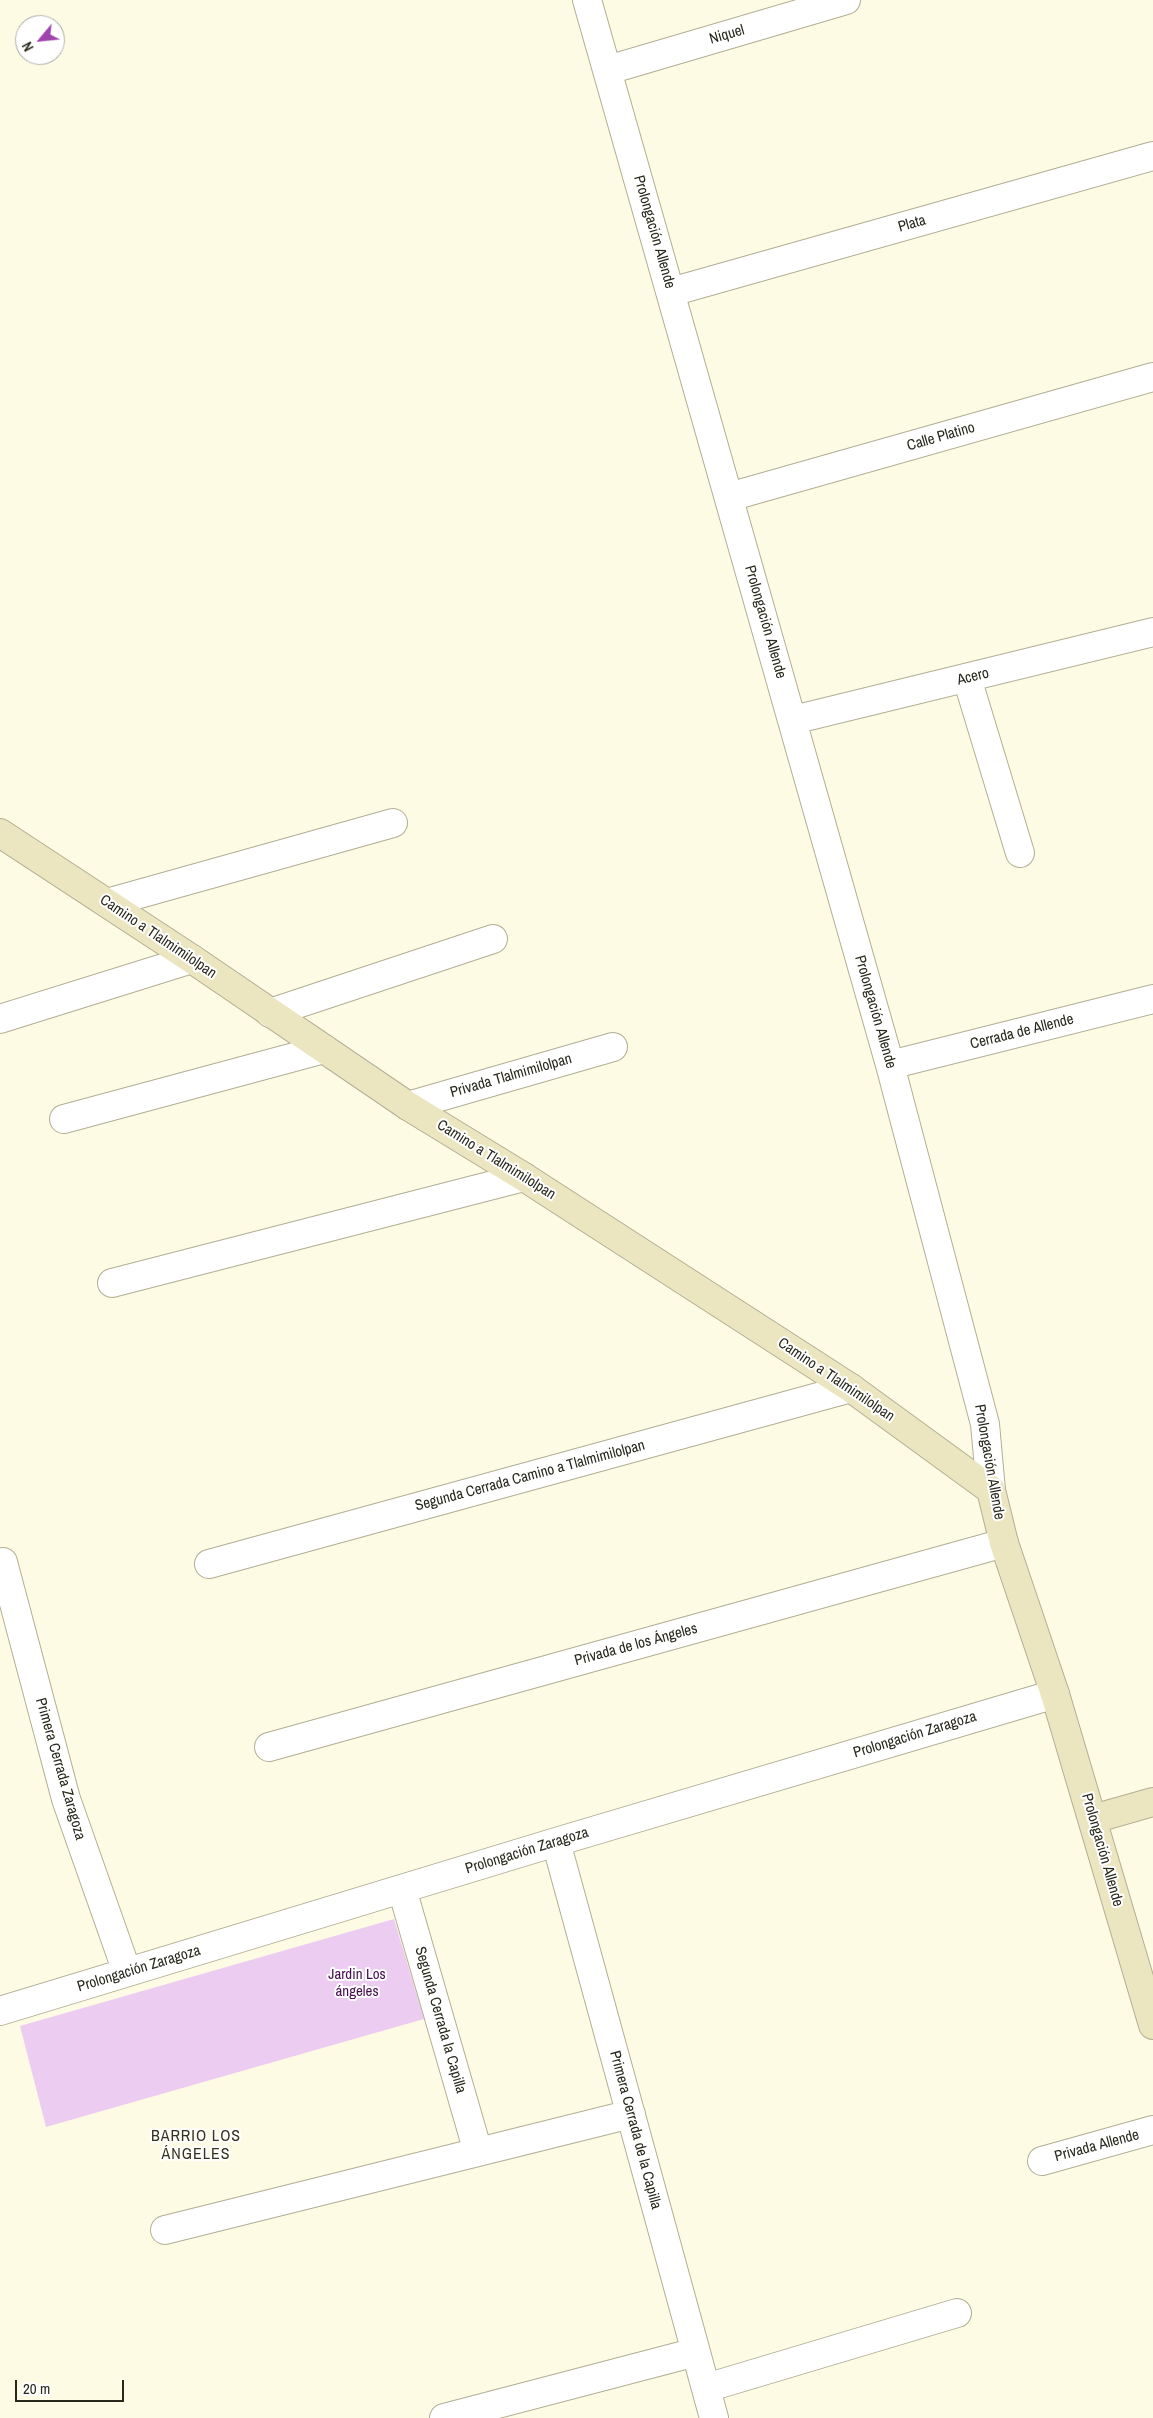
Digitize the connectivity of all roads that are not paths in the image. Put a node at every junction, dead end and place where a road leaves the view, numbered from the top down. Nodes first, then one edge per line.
1 (587, 0) edge
2 (846, 0) edge
3 (608, 70) junction
4 (1153, 156) edge
5 (671, 292) junction
6 (1153, 377) edge
7 (729, 497) junction
8 (1151, 639) edge
9 (966, 678) junction
10 (793, 720) junction
11 (393, 822) dead end
12 (6, 844) edge
13 (1020, 853) dead end
14 (108, 903) junction
15 (493, 940) dead end
16 (192, 959) junction
17 (1153, 999) edge
18 (270, 1013) junction
19 (0, 1018) edge
20 (613, 1047) dead end
21 (324, 1049) junction
22 (890, 1065) junction
23 (408, 1106) junction
24 (64, 1119) dead end
25 (524, 1177) junction
26 (112, 1283) dead end
27 (851, 1388) junction
28 (991, 1490) junction
29 (1004, 1543) junction
30 (3, 1562) dead end
31 (209, 1564) dead end
32 (1055, 1694) junction
33 (269, 1747) dead end
34 (1153, 1802) edge
35 (1093, 1819) junction
36 (556, 1842) junction
37 (402, 1888) junction
38 (128, 1972) junction
39 (0, 2011) edge
40 (1153, 2025) edge
41 (631, 2114) junction
42 (1153, 2130) edge
43 (478, 2152) junction
44 (1042, 2161) dead end
45 (165, 2230) dead end
46 (957, 2313) dead end
47 (696, 2352) junction
48 (706, 2388) junction
49 (444, 2418) edge
50 (714, 2418) edge

1 - 3 street, Prolongación Allende
2 - 3 street, Niquel
3 - 5 street, Prolongación Allende
4 - 5 street, Plata
5 - 7 street, Prolongación Allende
6 - 7 street, Calle Platino
7 - 10 street, Prolongación Allende
8 - 9 street, Acero
9 - 10 street, Acero
9 - 13 street
10 - 22 street, Prolongación Allende
11 - 14 street
12 - 14 street, Camino a Tlalmimilolpan
14 - 16 street, Camino a Tlalmimilolpan
15 - 18 street
16 - 18 street, Camino a Tlalmimilolpan
16 - 19 street
17 - 22 street, Cerrada de Allende
18 - 21 street, Camino a Tlalmimilolpan
20 - 23 street, Privada Tlalmimilolpan
21 - 23 street, Camino a Tlalmimilolpan
21 - 24 street
22 - 28 street, Prolongación Allende
23 - 25 street, Camino a Tlalmimilolpan
25 - 26 street
25 - 27 street, Camino a Tlalmimilolpan
27 - 28 street, Camino a Tlalmimilolpan
27 - 31 street, Segunda Cerrada Camino a Tlalmimilolpan
28 - 29 street, Prolongación Allende
29 - 32 street, Prolongación Allende
29 - 33 street, Privada de los Ángeles
30 - 38 street, Primera Cerrada Zaragoza
32 - 35 street, Prolongación Allende
32 - 36 street, Prolongación Zaragoza
34 - 35 street
35 - 40 street, Prolongación Allende
36 - 37 street, Prolongación Zaragoza
36 - 41 street, Primera Cerrada de la Capilla
37 - 38 street, Prolongación Zaragoza
37 - 43 street, Segunda Cerrada la Capilla
38 - 39 street, Prolongación Zaragoza
41 - 43 street
41 - 47 street, Primera Cerrada de la Capilla
42 - 44 street, Privada Allende
43 - 45 street
46 - 48 street
47 - 48 street, Primera Cerrada de la Capilla
47 - 49 street
48 - 50 street, Primera Cerrada de la Capilla

